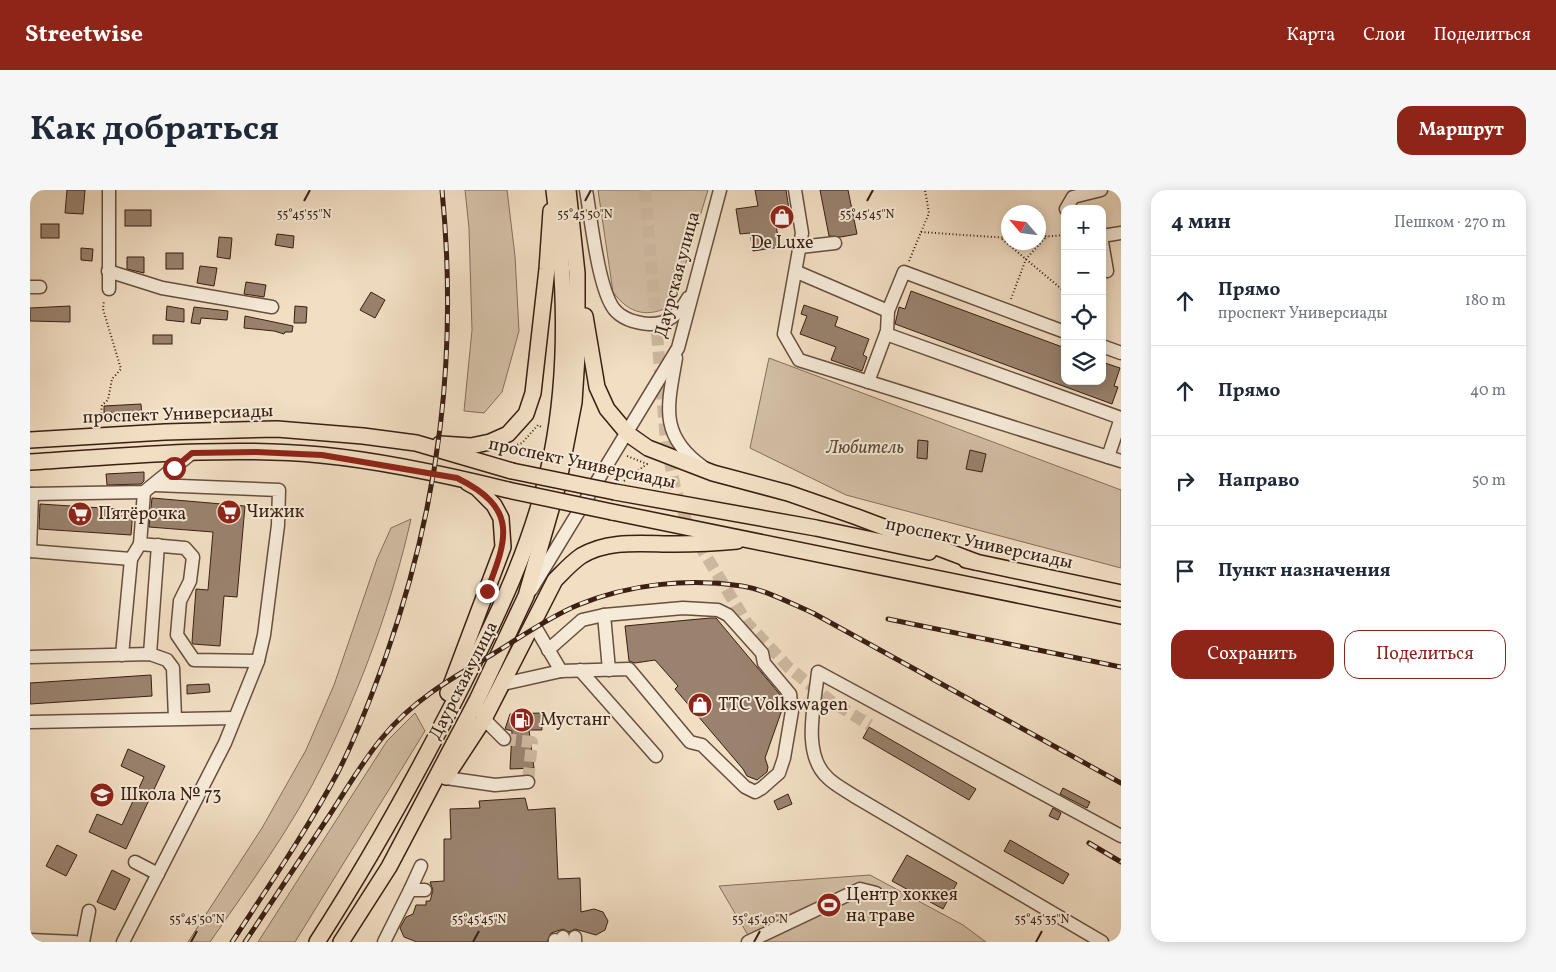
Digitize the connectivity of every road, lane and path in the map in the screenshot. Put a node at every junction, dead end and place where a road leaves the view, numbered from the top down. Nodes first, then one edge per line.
1 (109, 190) edge
2 (553, 190) edge
3 (568, 190) edge
4 (586, 190) edge
5 (720, 190) edge
6 (795, 190) edge
7 (925, 190) edge
8 (1101, 190) edge
9 (1068, 205) edge
10 (921, 232) junction
11 (1121, 232) edge
12 (1106, 235) edge
13 (1047, 236) joint
14 (1061, 236) edge
15 (1001, 239) edge
16 (835, 243) dead end
17 (800, 246) junction
18 (1015, 250) edge
19 (1103, 250) edge
20 (1026, 259) junction
21 (108, 271) junction
22 (1107, 271) dead end
23 (797, 272) junction
24 (904, 272) junction
25 (577, 273) junction
26 (696, 285) junction
27 (109, 289) joint
28 (1061, 289) edge
29 (272, 307) dead end
30 (888, 311) junction
31 (1007, 311) junction
32 (1061, 331) edge
33 (886, 334) junction
34 (1106, 347) edge
35 (678, 348) junction
36 (1121, 352) edge
37 (868, 382) junction
38 (132, 412) dead end
39 (1121, 418) edge
40 (538, 425) dead end
41 (628, 434) junction
42 (30, 440) edge
43 (416, 443) junction
44 (509, 448) dead end
45 (192, 453) junction
46 (624, 454) dead end
47 (1108, 457) junction
48 (1121, 461) edge
49 (30, 462) edge
50 (713, 473) junction
51 (457, 478) junction
52 (619, 488) junction
53 (149, 489) junction
54 (31, 494) edge
55 (754, 539) junction
56 (140, 544) junction
57 (158, 545) junction
58 (30, 551) edge
59 (130, 559) junction
60 (976, 562) junction
61 (1121, 593) edge
62 (526, 596) junction
63 (604, 615) junction
64 (1121, 616) edge
65 (534, 625) junction
66 (548, 650) junction
67 (150, 654) junction
68 (122, 655) junction
69 (30, 657) edge
70 (258, 661) junction
71 (580, 670) junction
72 (609, 670) junction
73 (561, 671) junction
74 (503, 684) junction
75 (477, 700) junction
76 (175, 718) junction
77 (234, 718) junction
78 (484, 719) junction
79 (30, 722) edge
80 (504, 739) tunnel mouth
81 (656, 756) dead end
82 (446, 778) junction
83 (528, 782) dead end
84 (407, 794) junction
85 (422, 804) junction
86 (1121, 836) edge
87 (135, 862) dead end
88 (421, 866) dead end
89 (158, 874) junction
90 (410, 890) junction
91 (425, 890) dead end
92 (876, 893) dead end
93 (89, 911) dead end
94 (30, 940) edge
95 (75, 942) edge
96 (83, 942) edge
97 (123, 942) edge
98 (317, 942) edge
99 (341, 942) edge
100 (384, 942) edge
101 (748, 942) edge
102 (1102, 942) edge

1 - 21 street
2 - 43 main road
2 - 84 main road
3 - 25 main road
4 - 26 street
5 - 26 street, Даурская улица
6 - 17 street
7 - 10 path
8 - 9 street
10 - 15 path
10 - 24 path
11 - 12 street
13 - 14 path
13 - 20 path
16 - 17 street
17 - 23 street
18 - 20 path
19 - 22 street
20 - 28 path
20 - 31 path
21 - 27 street
21 - 29 street
23 - 30 street
23 - 37 street
24 - 30 street
24 - 31 street
25 - 41 main road
25 - 62 main road
26 - 35 street, Даурская улица
27 - 38 path
30 - 33 street
31 - 32 street
33 - 37 street
33 - 39 street
34 - 36 street
35 - 41 street, Даурская улица
35 - 50 street
37 - 47 street
39 - 47 street
40 - 44 path
41 - 50 main road
41 - 62 street, Даурская улица
42 - 43 main road, проспект Универсиады
43 - 52 main road, проспект Универсиады, bridge
45 - 49 main road
45 - 51 main road
45 - 53 street
46 - 52 path
47 - 48 street
50 - 60 main road
51 - 55 main road, bridge
51 - 84 main road
52 - 60 main road, проспект Универсиады
53 - 54 street
53 - 56 street
53 - 70 street
54 - 58 street
55 - 64 main road
55 - 65 main road
56 - 57 street
56 - 59 street
57 - 67 street
57 - 70 street
58 - 59 street
59 - 68 street
60 - 61 main road, проспект Универсиады
62 - 75 main road, Даурская улица
63 - 66 street
63 - 72 street
63 - 72 street
65 - 66 street
65 - 74 main road
66 - 73 street
67 - 68 street
67 - 76 street
68 - 69 street
70 - 77 street
71 - 72 street
71 - 73 street
71 - 81 street
73 - 74 street
74 - 78 main road
75 - 78 street
75 - 85 main road, Даурская улица
76 - 77 street
76 - 79 street
77 - 89 street
78 - 80 street
78 - 82 main road
82 - 83 street
82 - 85 main road
84 - 98 main road
85 - 99 main road, Даурская улица
86 - 102 street
87 - 89 street
88 - 90 street
89 - 97 street
90 - 91 street
90 - 100 street
92 - 101 street
93 - 96 street
94 - 95 street

